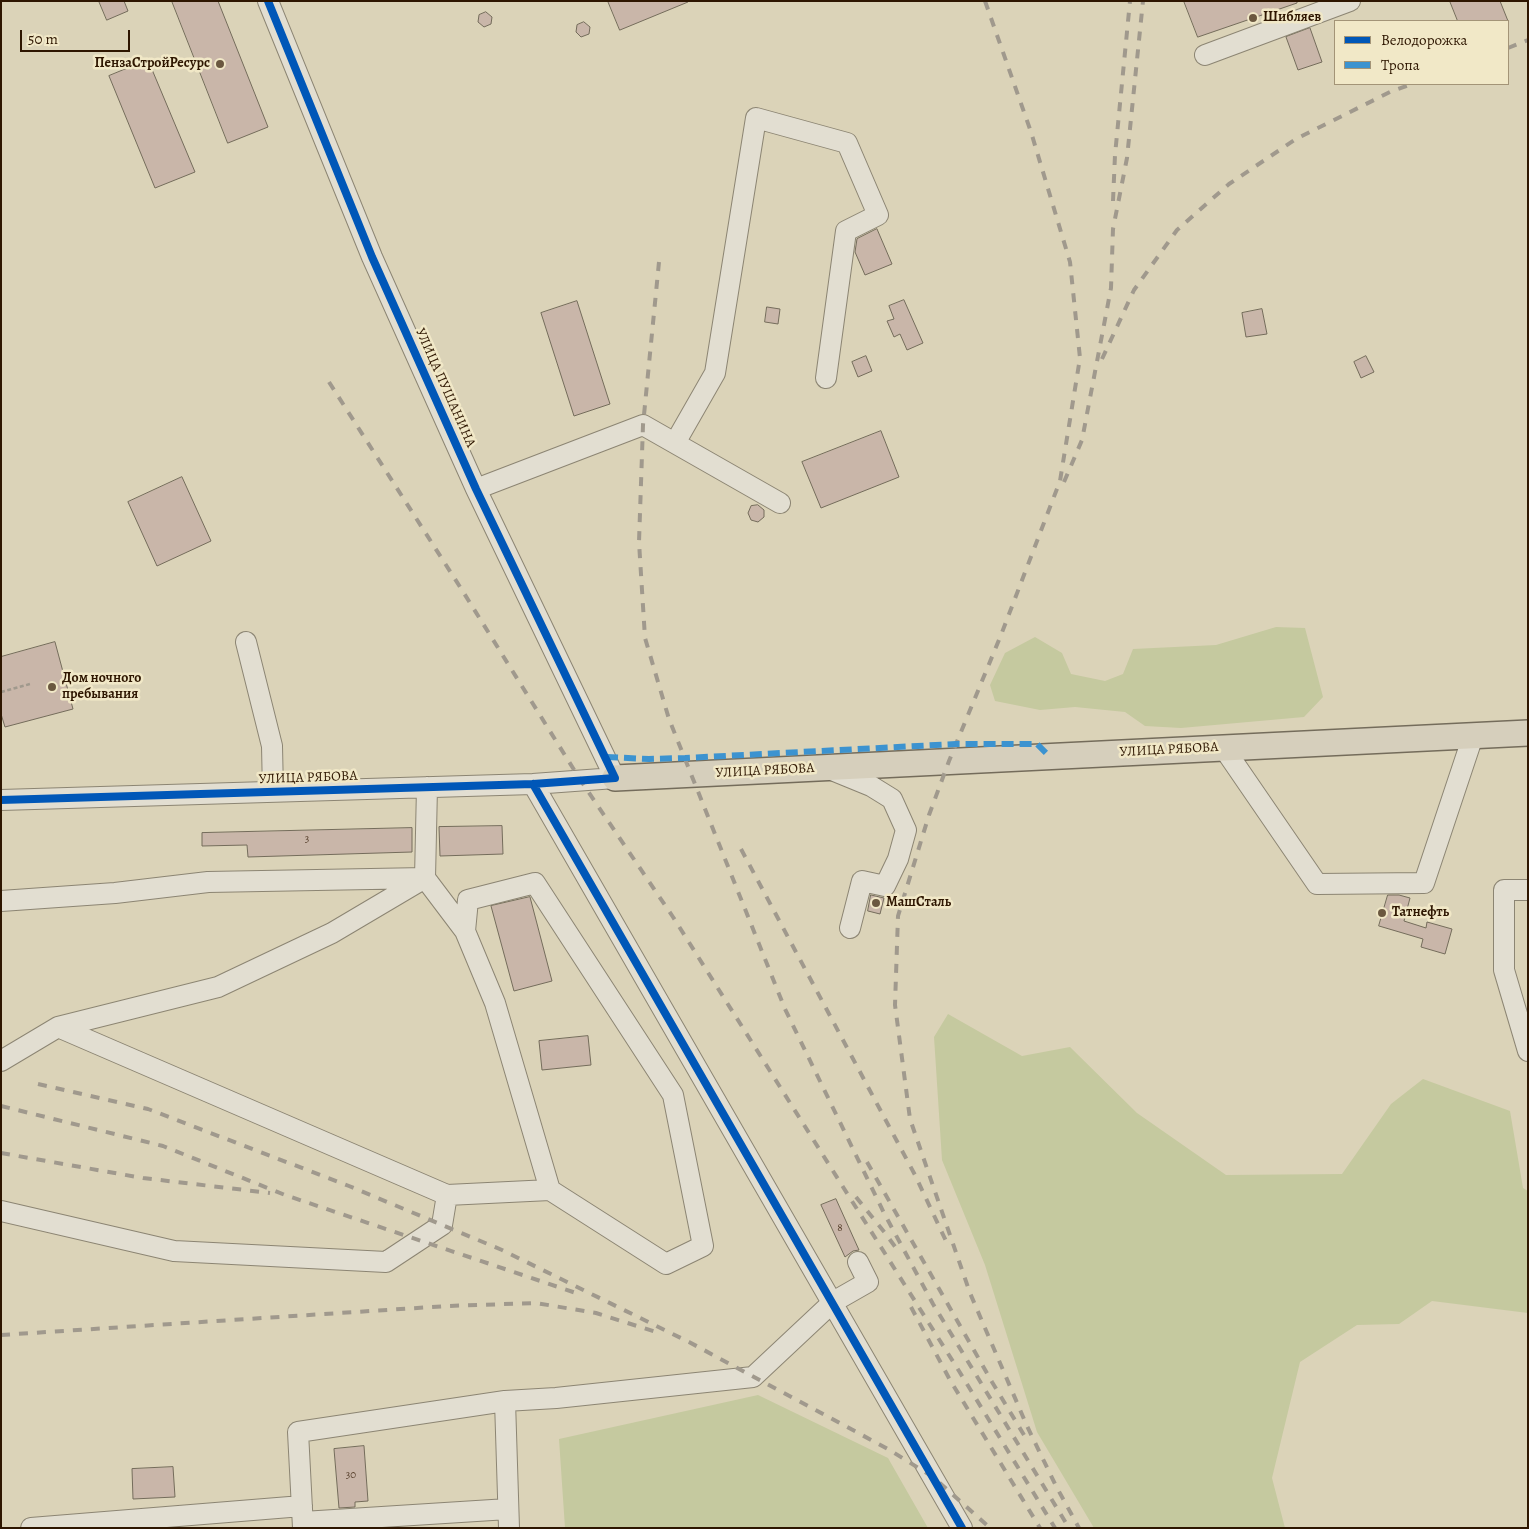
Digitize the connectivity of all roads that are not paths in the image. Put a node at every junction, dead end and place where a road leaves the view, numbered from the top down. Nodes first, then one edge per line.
1 (268, 1) edge
2 (1350, 1) edge
3 (1205, 55) dead end
4 (826, 378) dead end
5 (675, 444) junction
6 (476, 489) junction
7 (780, 503) dead end
8 (246, 642) dead end
9 (1528, 734) edge
10 (1473, 736) junction
11 (1222, 747) junction
12 (825, 767) junction
13 (615, 778) junction
14 (532, 784) junction
15 (427, 787) junction
16 (273, 792) junction
17 (1, 800) edge
18 (426, 878) junction
19 (1528, 890) edge
20 (1, 901) edge
21 (850, 928) dead end
22 (466, 931) junction
23 (58, 1027) junction
24 (1528, 1051) edge
25 (1, 1061) edge
26 (550, 1190) junction
27 (447, 1195) junction
28 (1, 1211) edge
29 (858, 1262) dead end
30 (833, 1302) junction
31 (505, 1402) junction
32 (509, 1518) edge
33 (303, 1519) edge
34 (32, 1528) edge
35 (962, 1528) edge

1 - 6 street, УЛИЦА ПУШАНИНА
2 - 3 street
4 - 5 street
5 - 6 street
5 - 7 street
6 - 13 street, УЛИЦА ПУШАНИНА
8 - 16 street
9 - 10 main road, УЛИЦА РЯБОВА
10 - 11 main road, УЛИЦА РЯБОВА
10 - 11 street
11 - 12 main road, УЛИЦА РЯБОВА
12 - 13 main road, УЛИЦА РЯБОВА
12 - 21 street
13 - 14 street, УЛИЦА РЯБОВА
14 - 15 street, УЛИЦА РЯБОВА
14 - 30 street
15 - 16 street, УЛИЦА РЯБОВА
15 - 18 street
16 - 17 street, УЛИЦА РЯБОВА
18 - 20 street
18 - 22 street
18 - 23 street
19 - 24 street
22 - 26 street
22 - 26 street
23 - 25 street
23 - 27 street
26 - 27 street
27 - 28 street
29 - 30 street
30 - 31 street
30 - 35 street
31 - 32 street
31 - 33 street
32 - 33 street
33 - 34 street

